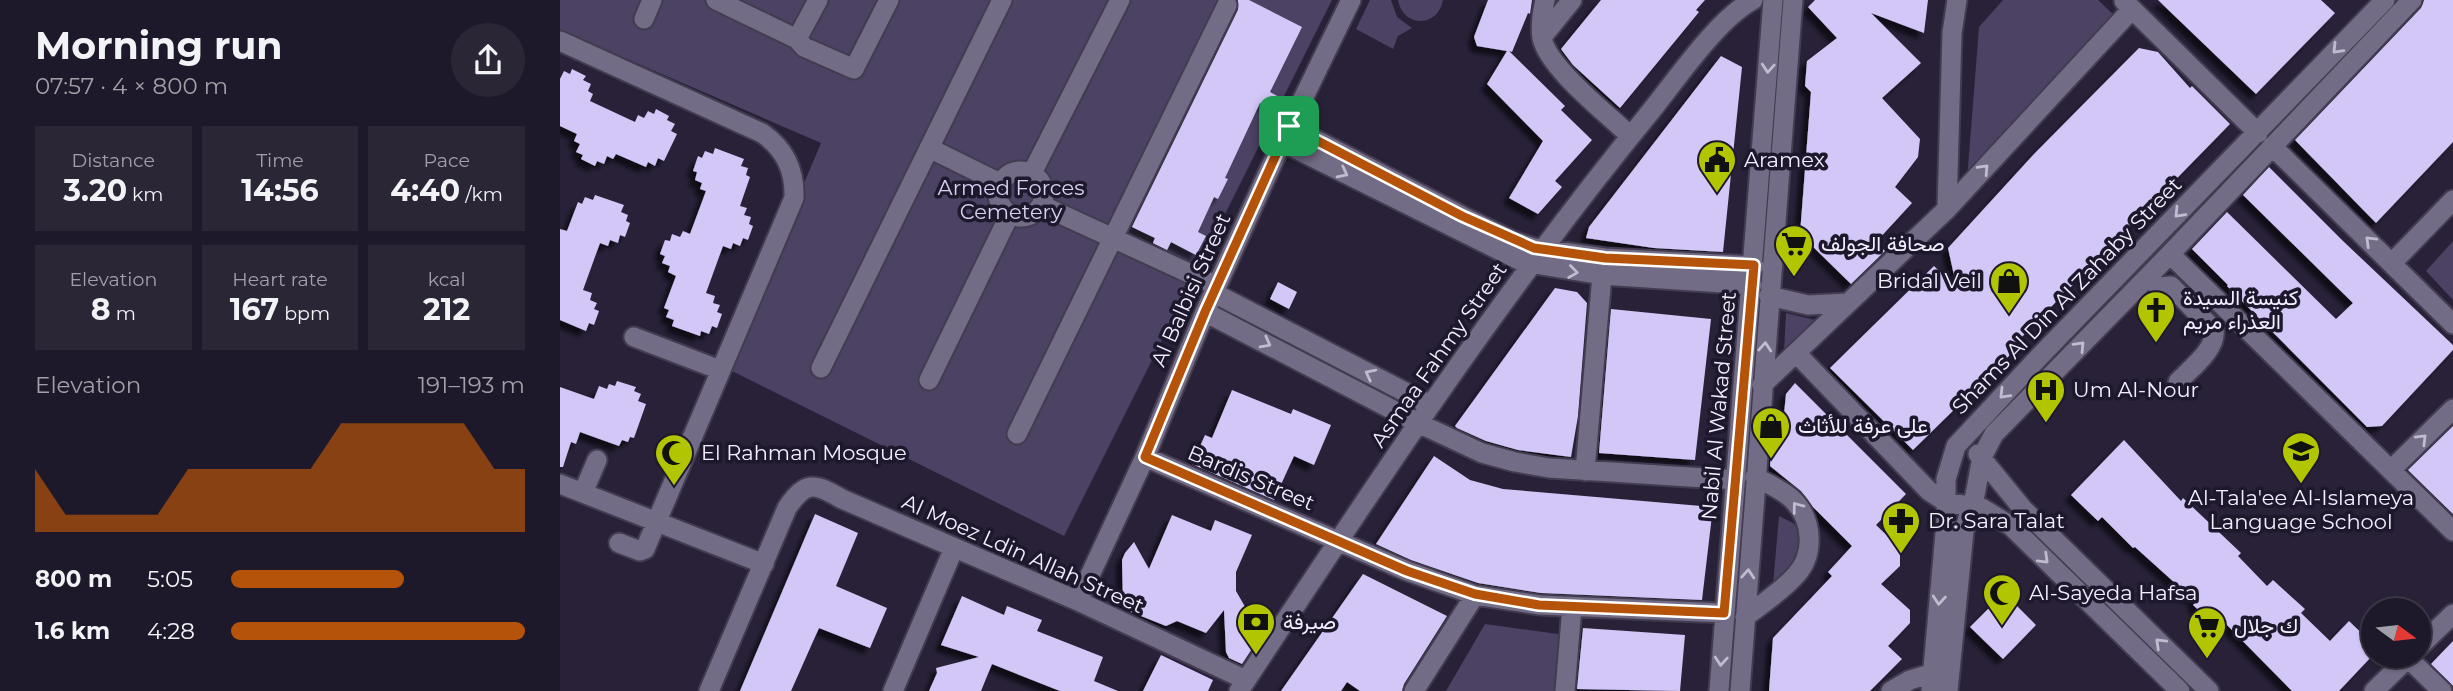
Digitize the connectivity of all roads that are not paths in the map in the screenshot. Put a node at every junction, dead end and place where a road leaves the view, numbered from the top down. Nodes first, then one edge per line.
1 (652, 0) edge
2 (716, 0) edge
3 (818, 0) edge
4 (889, 0) edge
5 (1002, 0) edge
6 (1120, 0) edge
7 (1351, 0) edge
8 (1545, 0) edge
9 (1572, 0) edge
10 (1754, 0) edge
11 (1773, 0) edge
12 (1793, 0) edge
13 (1957, 0) edge
14 (2412, 0) edge
15 (2127, 4) edge
16 (1227, 5) dead end
17 (2384, 6) edge
18 (644, 19) dead end
19 (1542, 37) junction
20 (797, 39) junction
21 (560, 41) edge
22 (1286, 134) junction
23 (1630, 136) junction
24 (2265, 140) junction
25 (929, 148) junction
26 (1031, 173) junction
27 (1000, 183) junction
28 (2453, 200) edge
29 (1041, 205) junction
30 (1947, 209) junction
31 (1010, 214) junction
32 (1114, 240) junction
33 (2170, 254) junction
34 (1537, 257) junction
35 (2392, 263) junction
36 (1602, 275) junction
37 (1758, 282) junction
38 (1215, 290) junction
39 (1848, 303) junction
40 (1205, 312) junction
41 (2453, 324) edge
42 (634, 338) dead end
43 (1797, 354) junction
44 (821, 368) dead end
45 (720, 370) junction
46 (929, 380) dead end
47 (2178, 382) dead end
48 (1762, 385) junction
49 (1430, 405) junction
50 (2453, 409) edge
51 (1418, 423) junction
52 (1017, 434) dead end
53 (1955, 449) junction
54 (1145, 457) junction
55 (1982, 457) junction
56 (597, 460) dead end
57 (2391, 470) junction
58 (1585, 471) junction
59 (1755, 477) junction
60 (1735, 480) junction
61 (560, 484) edge
62 (583, 493) junction
63 (1946, 502) junction
64 (1972, 506) junction
65 (655, 522) junction
66 (2453, 531) edge
67 (1339, 541) junction
68 (619, 543) dead end
69 (954, 548) junction
70 (764, 564) junction
71 (1475, 594) junction
72 (1078, 601) junction
73 (1572, 607) junction
74 (1724, 613) junction
75 (2453, 614) edge
76 (1745, 617) junction
77 (2431, 635) edge
78 (2398, 668) edge
79 (2423, 668) edge
80 (1932, 682) edge
81 (1243, 686) edge
82 (709, 691) edge
83 (893, 691) edge
84 (1414, 691) edge
85 (1565, 691) edge
86 (1719, 691) edge
87 (1740, 691) edge
88 (1891, 691) edge
89 (1948, 691) edge
90 (2180, 691) edge
91 (2209, 691) edge
92 (2374, 691) edge
93 (2442, 691) edge

1 - 18 street
2 - 20 street
3 - 20 street
4 - 20 street
5 - 25 street
6 - 26 street
7 - 22 street, Al Balbisi Street
8 - 19 street
9 - 19 street
10 - 23 street, Asmaa Fahmy Street
11 -> 37 street, Nabil Al Wakad Street
12 - 37 street, Nabil Al Wakad Street
13 - 30 street
14 - 17 street, Shams Al Din Al Zahaby Street
15 - 24 street
30 -> 15 street
16 - 32 street
17 - 24 street, Shams Al Din Al Zahaby Street
19 - 23 street
21 - 45 street
22 - 34 street
22 - 38 street, Al Balbisi Street
23 - 34 street, Asmaa Fahmy Street
24 - 33 street, Shams Al Din Al Zahaby Street
35 -> 24 street
24 -> 53 street, Shams Al Din Al Zahaby Street
25 - 27 street
25 - 44 street
26 - 27 street
26 - 29 street
27 - 31 street
28 - 35 street
29 - 31 street
29 - 32 street
30 - 39 street
31 - 46 street
32 - 38 street
32 - 52 street
33 - 47 street
55 -> 33 street, Shams Al Din Al Zahaby Street
33 - 57 street
34 -> 36 street
34 - 37 street
34 - 49 street, Asmaa Fahmy Street
35 - 41 street
36 - 37 street
36 - 58 street
37 - 39 street
48 -> 37 street, Nabil Al Wakad Street
37 - 60 street, Nabil Al Wakad Street
38 - 40 street, Al Balbisi Street
49 -> 38 street
39 - 43 street
40 -> 51 street
40 - 54 street, Al Balbisi Street
42 - 45 street
43 - 48 street
43 - 63 street
45 - 65 street
48 - 59 street, Nabil Al Wakad Street
49 - 51 street, Asmaa Fahmy Street
57 -> 50 street
51 - 58 street
51 - 67 street, Asmaa Fahmy Street
53 - 55 street
53 - 63 street, Shams Al Din Al Zahaby Street
54 - 67 street, Bardis Street
54 - 72 street, Al Balbisi Street
55 - 64 street, Shams Al Din Al Zahaby Street
91 -> 55 street
56 - 62 street
57 - 66 street
58 - 60 street
76 -> 59 street, Nabil Al Wakad Street
76 -> 59 street
60 - 74 street, Nabil Al Wakad Street
61 - 62 street
62 - 65 street
63 - 64 street
63 -> 80 street, Shams Al Din Al Zahaby Street
64 - 89 street, Shams Al Din Al Zahaby Street
64 -> 90 street
65 - 68 street
65 - 70 street
67 - 71 street, Bardis Street
67 - 81 street, Asmaa Fahmy Street
69 - 70 street, Al Moez Ldin Allah Street
69 - 72 street, Al Moez Ldin Allah Street
69 - 83 street
70 - 82 street
71 - 73 street, Bardis Street
71 - 84 street
72 - 81 street, Al Moez Ldin Allah Street
73 - 74 street, Bardis Street
73 - 85 street
74 -> 86 street, Nabil Al Wakad Street
75 - 77 street
76 - 87 street, Nabil Al Wakad Street
78 - 92 street
79 - 93 street
80 - 88 street

